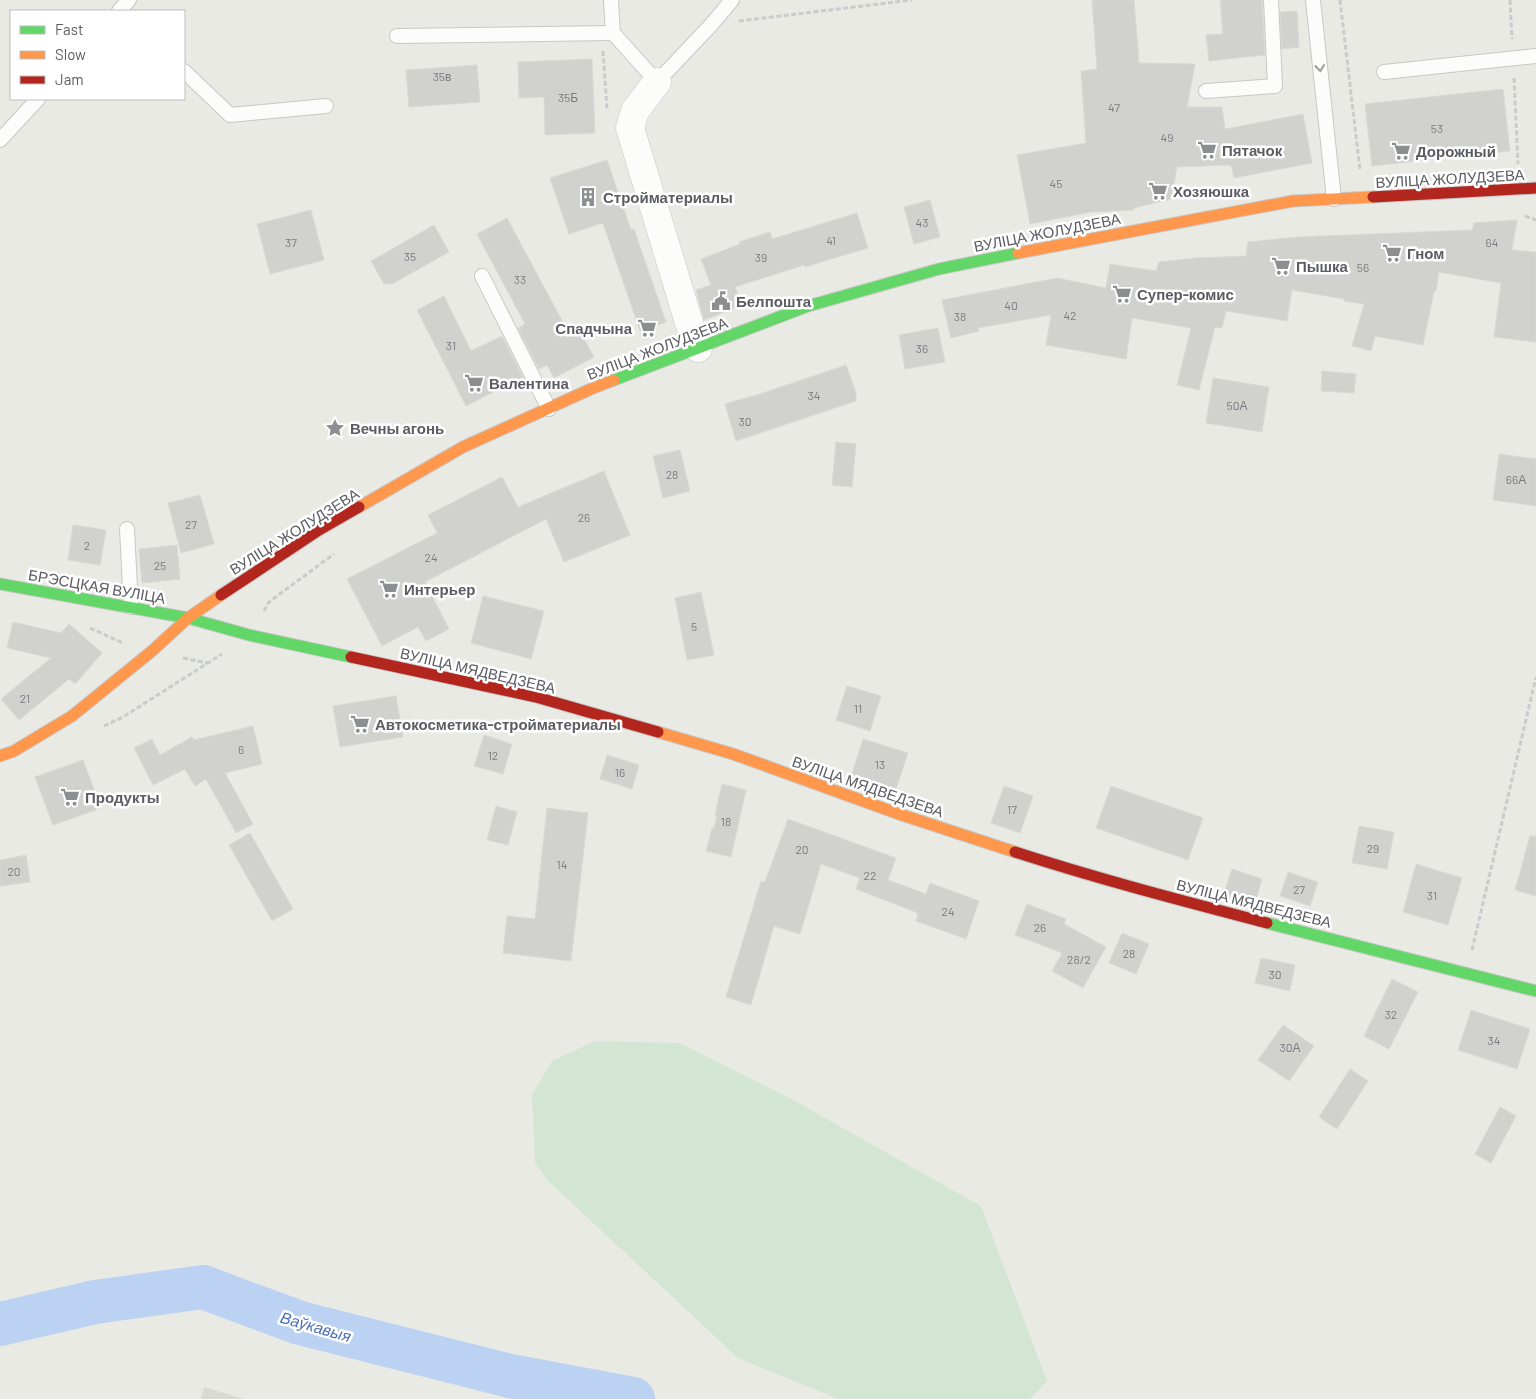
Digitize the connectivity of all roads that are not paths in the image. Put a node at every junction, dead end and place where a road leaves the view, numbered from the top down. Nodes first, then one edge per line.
1 (611, 0) edge
2 (732, 0) edge
3 (1271, 0) edge
4 (1313, 0) edge
5 (613, 32) junction
6 (397, 36) dead end
7 (1536, 56) edge
8 (185, 72) edge
9 (1384, 72) dead end
10 (657, 82) junction
11 (1206, 91) dead end
12 (37, 100) edge
13 (326, 106) dead end
14 (0, 140) edge
15 (1536, 188) edge
16 (1334, 199) junction
17 (482, 276) dead end
18 (698, 348) junction
19 (549, 409) junction
20 (127, 529) dead end
21 (0, 584) edge
22 (131, 607) junction
23 (188, 618) junction
24 (0, 756) edge
25 (1536, 991) edge

1 - 5 lane
2 - 10 lane
3 - 11 lane
4 -> 16 lane
5 - 6 lane
5 - 10 lane
7 - 9 lane
8 - 13 lane
10 - 18 street
12 - 14 lane
15 - 16 main road, ВУЛІЦА ЖОЛУДЗЕВА
16 - 18 main road, ВУЛІЦА ЖОЛУДЗЕВА
17 - 19 lane
18 - 19 main road, ВУЛІЦА ЖОЛУДЗЕВА
19 - 23 main road, ВУЛІЦА ЖОЛУДЗЕВА
20 - 22 lane
21 - 22 main road, БРЭСЦКАЯ ВУЛІЦА
22 - 23 main road, БРЭСЦКАЯ ВУЛІЦА
23 - 24 main road, ВУЛІЦА ЖОЛУДЗЕВА
23 - 25 main road, ВУЛІЦА МЯДВЕДЗЕВА

